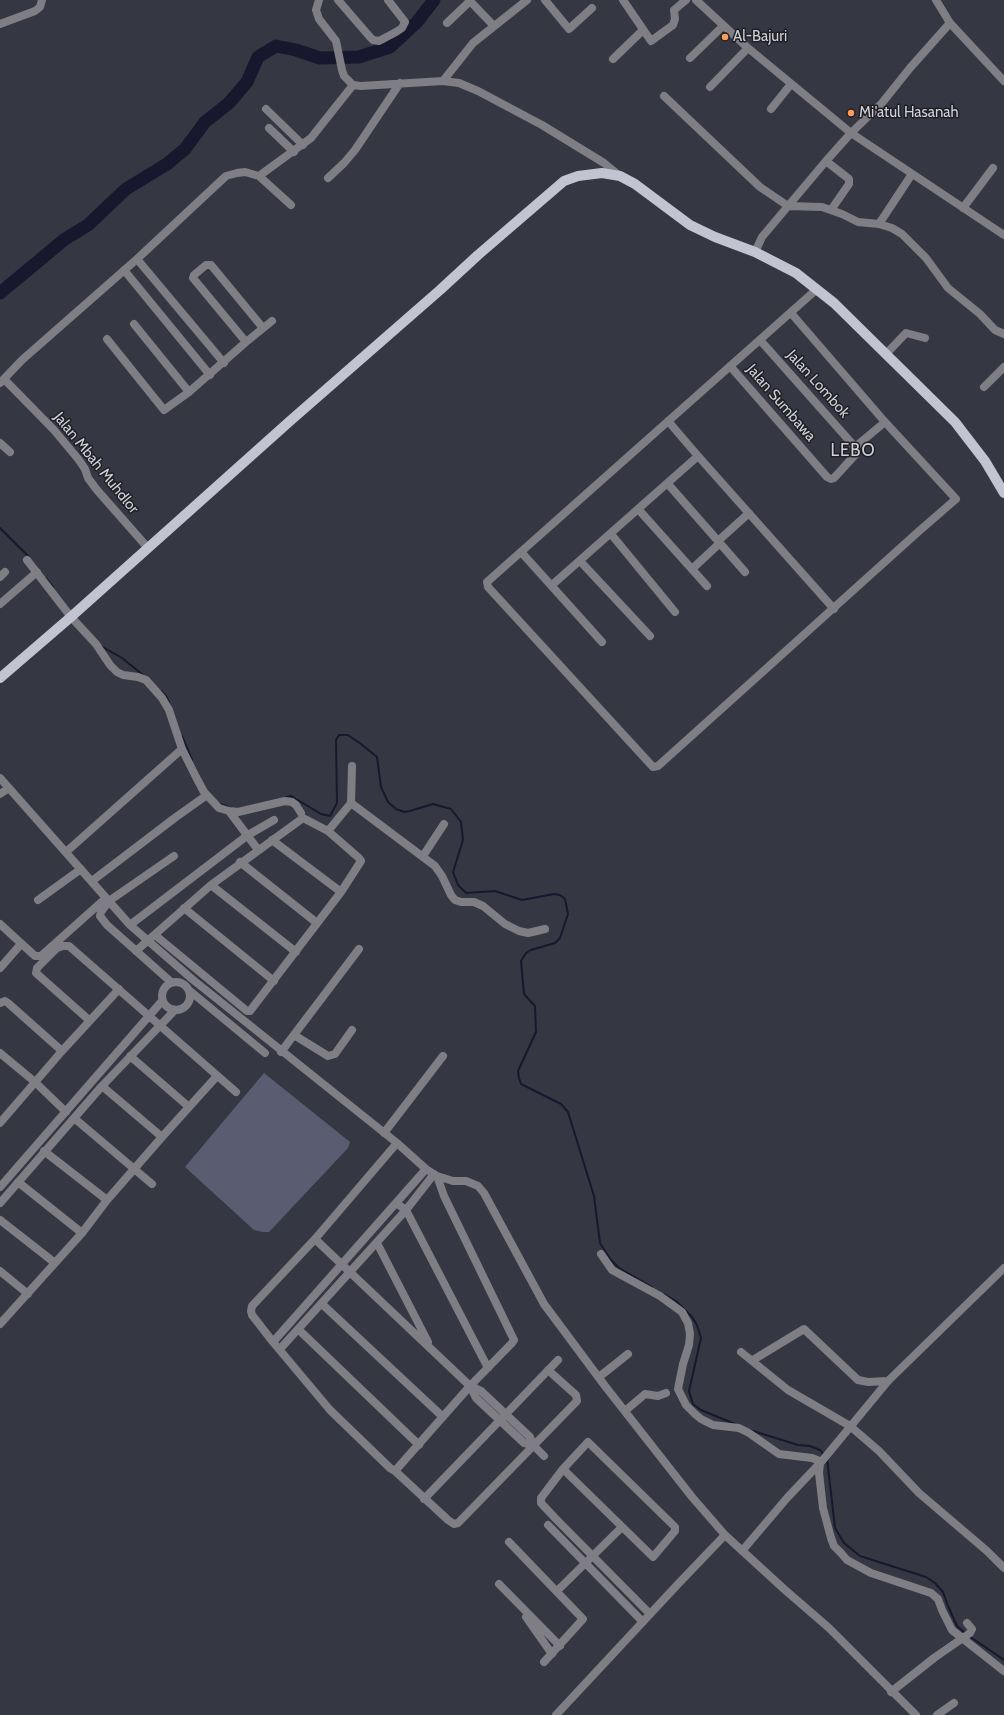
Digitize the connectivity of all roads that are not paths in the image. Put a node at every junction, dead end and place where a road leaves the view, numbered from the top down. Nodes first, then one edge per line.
1 (42, 0) edge
2 (319, 0) edge
3 (338, 0) edge
4 (388, 0) edge
5 (527, 0) edge
6 (545, 0) edge
7 (622, 0) edge
8 (686, 0) edge
9 (696, 0) edge
10 (936, 0) edge
11 (470, 1) edge
12 (592, 8) dead end
13 (447, 23) dead end
14 (950, 23) junction
15 (0, 24) edge
16 (494, 26) junction
17 (724, 26) junction
18 (642, 31) junction
19 (748, 48) junction
20 (690, 58) dead end
21 (613, 59) dead end
22 (442, 80) junction
23 (1004, 81) edge
24 (400, 83) junction
25 (792, 84) junction
26 (352, 85) junction
27 (710, 87) dead end
28 (664, 96) dead end
29 (266, 108) dead end
30 (771, 109) dead end
31 (269, 128) dead end
32 (851, 133) junction
33 (303, 145) junction
34 (294, 152) junction
35 (826, 161) junction
36 (993, 168) dead end
37 (912, 174) junction
38 (259, 176) junction
39 (620, 176) junction
40 (328, 178) dead end
41 (291, 205) dead end
42 (963, 208) junction
43 (786, 209) junction
44 (830, 210) junction
45 (879, 224) junction
46 (1004, 235) edge
47 (755, 252) junction
48 (137, 259) junction
49 (124, 270) junction
50 (817, 289) junction
51 (791, 313) junction
52 (272, 321) dead end
53 (134, 324) dead end
54 (263, 328) junction
55 (1004, 334) edge
56 (925, 338) dead end
57 (107, 339) dead end
58 (760, 340) junction
59 (246, 342) junction
60 (886, 354) junction
61 (224, 363) junction
62 (730, 366) junction
63 (1004, 367) edge
64 (210, 375) junction
65 (2, 381) edge
66 (984, 387) dead end
67 (189, 392) junction
68 (668, 422) junction
69 (885, 422) junction
70 (0, 443) edge
71 (855, 447) junction
72 (10, 452) dead end
73 (698, 456) junction
74 (668, 484) junction
75 (1004, 493) edge
76 (639, 510) junction
77 (749, 513) junction
78 (611, 534) junction
79 (720, 542) junction
80 (148, 548) junction
81 (522, 553) junction
82 (27, 560) dead end
83 (580, 561) junction
84 (692, 569) junction
85 (37, 572) junction
86 (745, 572) dead end
87 (552, 585) junction
88 (707, 586) dead end
89 (2, 599) edge
90 (834, 609) junction
91 (675, 612) dead end
92 (74, 614) junction
93 (650, 636) dead end
94 (602, 642) dead end
95 (2, 674) edge
96 (182, 748) junction
97 (352, 766) dead end
98 (0, 778) edge
99 (9, 788) junction
100 (0, 794) edge
101 (207, 795) junction
102 (351, 803) junction
103 (229, 811) junction
104 (301, 814) dead end
105 (274, 820) dead end
106 (444, 824) dead end
107 (328, 831) junction
108 (248, 835) junction
109 (272, 840) junction
110 (256, 847) dead end
111 (66, 852) junction
112 (174, 856) dead end
113 (423, 856) junction
114 (240, 862) junction
115 (81, 869) junction
116 (92, 881) junction
117 (211, 885) junction
118 (341, 892) junction
119 (38, 900) dead end
120 (108, 900) junction
121 (184, 908) junction
122 (317, 923) junction
123 (0, 924) edge
124 (130, 925) junction
125 (545, 929) dead end
126 (155, 935) junction
127 (148, 941) junction
128 (21, 944) junction
129 (359, 949) dead end
130 (136, 951) junction
131 (296, 952) junction
132 (0, 968) edge
133 (274, 981) junction
134 (171, 982) junction
135 (189, 985) junction
136 (119, 989) junction
137 (162, 1001) junction
138 (0, 1003) edge
139 (175, 1010) junction
140 (149, 1016) junction
141 (89, 1020) junction
142 (159, 1025) junction
143 (352, 1030) dead end
144 (294, 1035) junction
145 (263, 1037) junction
146 (256, 1046) junction
147 (62, 1051) junction
148 (281, 1052) junction
149 (264, 1053) dead end
150 (0, 1054) edge
151 (130, 1056) junction
152 (442, 1056) dead end
153 (217, 1076) junction
154 (34, 1082) junction
155 (102, 1086) junction
156 (236, 1092) dead end
157 (188, 1107) junction
158 (0, 1108) edge
159 (66, 1112) junction
160 (7, 1115) junction
161 (74, 1118) junction
162 (0, 1123) edge
163 (51, 1128) junction
164 (384, 1133) junction
165 (60, 1134) junction
166 (162, 1137) junction
167 (398, 1143) junction
168 (44, 1152) junction
169 (134, 1168) junction
170 (426, 1169) junction
171 (435, 1175) junction
172 (18, 1182) junction
173 (152, 1184) dead end
174 (0, 1187) edge
175 (107, 1200) junction
176 (0, 1203) edge
177 (396, 1203) junction
178 (406, 1210) junction
179 (0, 1220) edge
180 (82, 1233) junction
181 (315, 1239) junction
182 (377, 1243) junction
183 (601, 1254) dead end
184 (55, 1263) junction
185 (343, 1264) junction
186 (1004, 1268) edge
187 (0, 1271) edge
188 (350, 1271) junction
189 (28, 1294) junction
190 (322, 1304) junction
191 (0, 1324) edge
192 (298, 1329) junction
193 (274, 1342) junction
194 (431, 1348) junction
195 (280, 1349) junction
196 (741, 1352) dead end
197 (628, 1354) dead end
198 (558, 1360) dead end
199 (753, 1360) junction
200 (488, 1368) junction
201 (548, 1370) junction
202 (598, 1377) junction
203 (888, 1381) junction
204 (470, 1386) junction
205 (666, 1393) dead end
206 (626, 1411) junction
207 (444, 1417) junction
208 (503, 1417) junction
209 (850, 1426) junction
210 (419, 1445) junction
211 (533, 1445) junction
212 (544, 1456) dead end
213 (821, 1462) junction
214 (563, 1469) junction
215 (395, 1470) junction
216 (424, 1499) junction
217 (548, 1525) dead end
218 (622, 1527) junction
219 (725, 1535) junction
220 (509, 1542) dead end
221 (742, 1551) junction
222 (593, 1556) junction
223 (586, 1563) junction
224 (1004, 1568) edge
225 (500, 1584) dead end
226 (557, 1591) junction
227 (514, 1599) junction
228 (650, 1614) junction
229 (643, 1622) junction
230 (967, 1623) dead end
231 (966, 1637) junction
232 (560, 1646) junction
233 (552, 1654) junction
234 (544, 1662) dead end
235 (1004, 1671) edge
236 (891, 1692) junction
237 (954, 1703) dead end
238 (556, 1715) edge
239 (916, 1715) edge
240 (937, 1715) edge

1 - 15 street
2 - 26 street
3 - 4 street
5 - 16 street
6 - 12 street
7 - 18 street
8 - 18 street
9 - 17 street
10 - 14 street
11 - 13 street
11 - 16 street
14 - 23 street
14 - 32 street
16 - 22 street
17 - 19 street
17 - 20 street
18 - 21 street
19 - 25 street
19 - 27 street
22 - 24 street
22 - 39 street
24 - 26 street
24 - 40 street
25 - 30 street
25 - 32 street
26 - 33 street
28 - 43 street
29 - 33 street
31 - 34 street
32 - 35 street
32 - 37 street
33 - 34 street
34 - 38 street
35 - 43 street
35 - 44 street
36 - 42 street
37 - 42 street
37 - 45 street
38 - 41 street
38 - 48 street
39 - 47 main road
39 - 80 main road
42 - 46 street
43 - 44 street
43 - 47 street
44 - 45 street
45 - 55 street
47 - 50 main road
48 - 49 street
48 - 61 street
49 - 64 street
49 - 65 street
50 - 51 street
50 - 60 main road
51 - 58 street
51 - 69 street
52 - 54 street
53 - 67 street
54 - 59 street
54 - 59 street
56 - 60 street
57 - 67 street
58 - 62 street
58 - 71 street, Jalan Lombok
59 - 61 street
60 - 75 main road
61 - 64 street
62 - 68 street
62 - 71 street, Jalan Sumbawa
63 - 66 street
64 - 67 street
65 - 80 street, Jalan Mbah Muhdlor
68 - 73 street
68 - 81 street
69 - 71 street
69 - 90 street
70 - 72 street
73 - 74 street
73 - 77 street
74 - 76 street
74 - 79 street
76 - 78 street
76 - 84 street
77 - 79 street
77 - 90 street
78 - 83 street
78 - 91 street
79 - 84 street
79 - 86 street
80 - 92 main road
81 - 87 street
81 - 90 street
82 - 85 street
83 - 87 street
83 - 93 street
84 - 88 street
85 - 89 street
85 - 92 street
87 - 94 street
92 - 95 main road
92 - 96 street
96 - 101 street
96 - 111 street
97 - 102 street
98 - 99 street
99 - 100 street
99 - 111 street
101 - 103 street
101 - 116 street
102 - 107 street
102 - 113 street
103 - 104 street
103 - 108 street
105 - 108 street
106 - 113 street
107 - 109 street
107 - 118 street
108 - 110 street
108 - 124 street
109 - 114 street
109 - 118 street
111 - 115 street
112 - 120 street
113 - 125 street
114 - 117 street
114 - 122 street
115 - 116 street
115 - 119 street
116 - 120 street
117 - 121 street
117 - 131 street
118 - 122 street
120 - 124 street
120 - 128 street
120 - 130 street
121 - 126 street
121 - 133 street
122 - 131 street
123 - 128 street
124 - 127 street
126 - 127 street
126 - 133 street
127 - 130 street
127 - 135 street
128 - 132 street
129 - 144 street
130 - 134 street
131 - 133 street
134 - 135 street
134 - 137 street
135 - 139 street
135 - 145 street
135 - 146 street
136 - 140 street
136 - 141 street
136 - 141 street
137 - 139 street
137 - 140 street
138 - 147 street
139 - 142 street
140 - 142 street
140 - 159 street
141 - 147 street
142 - 151 street
142 - 153 street
143 - 144 street
144 - 148 street
145 - 146 street
145 - 148 street
146 - 149 street
147 - 154 street
148 - 164 street
150 - 154 street
151 - 155 street
151 - 157 street
152 - 164 street
153 - 156 street
153 - 157 street
154 - 159 street
154 - 160 street
155 - 161 street
155 - 166 street
157 - 166 street
158 - 160 street
159 - 163 street
160 - 162 street
161 - 165 street
161 - 169 street
163 - 165 street
163 - 174 street
164 - 167 street
165 - 168 street
166 - 169 street
167 - 170 street
167 - 181 street
168 - 172 street
168 - 175 street
169 - 173 street
169 - 175 street
170 - 171 street
170 - 177 street
171 - 178 street
171 - 200 street
171 - 202 street
172 - 176 street
172 - 180 street
175 - 180 street
177 - 178 street
177 - 185 street
178 - 182 street
178 - 200 street
179 - 184 street
180 - 184 street
181 - 185 street
181 - 193 street
182 - 188 street
182 - 194 street
183 - 213 street
184 - 189 street
185 - 188 street
185 - 193 street
186 - 203 street
187 - 189 street
188 - 190 street
188 - 194 street
189 - 191 street
190 - 192 street
190 - 207 street
192 - 195 street
192 - 210 street
193 - 195 street
194 - 204 street
195 - 215 street
196 - 199 street
197 - 202 street
198 - 201 street
199 - 203 street
199 - 209 street
200 - 204 street
201 - 208 street
201 - 211 street
202 - 206 street
203 - 209 street
204 - 207 street
204 - 208 street
205 - 206 street
206 - 219 street
207 - 210 street
208 - 211 street
208 - 216 street
209 - 213 street
209 - 224 street
210 - 215 street
211 - 212 street
211 - 216 street
213 - 221 street
213 - 231 street
214 - 218 street
214 - 218 street
214 - 222 street
215 - 216 street
217 - 223 street
218 - 222 street
219 - 221 street
219 - 228 street
220 - 226 street
221 - 236 street
222 - 223 street
222 - 228 street
223 - 226 street
223 - 229 street
225 - 227 street
226 - 232 street
227 - 232 street
227 - 233 street
228 - 229 street
229 - 238 street
230 - 231 street
231 - 235 street
231 - 236 street
232 - 233 street
233 - 234 street
236 - 239 street
237 - 240 street

